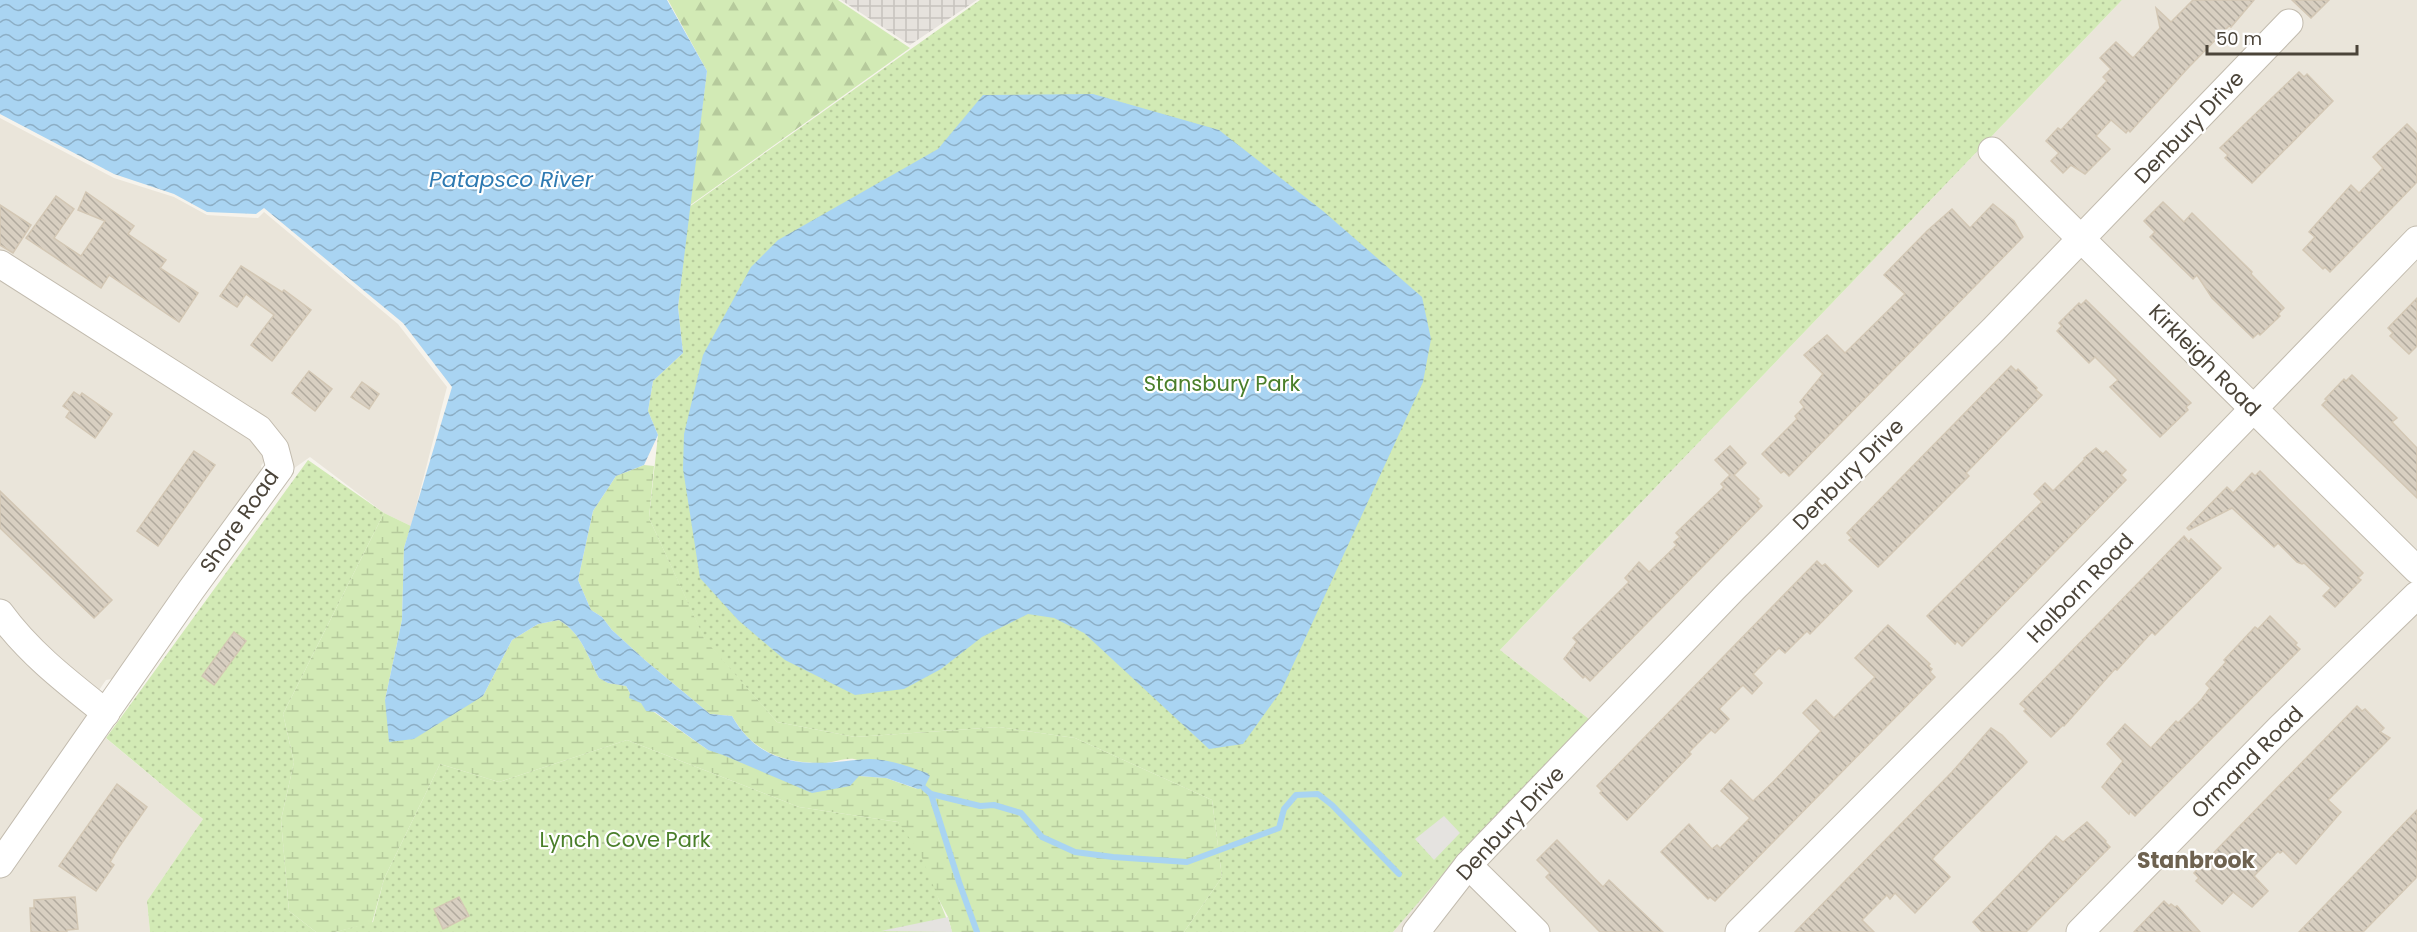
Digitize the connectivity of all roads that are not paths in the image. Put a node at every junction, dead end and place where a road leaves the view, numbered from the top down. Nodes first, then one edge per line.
1 (2289, 23) dead end
2 (1992, 151) dead end
3 (2081, 238) junction
4 (2417, 240) edge
5 (0, 264) edge
6 (2254, 408) junction
7 (2417, 570) edge
8 (2417, 595) edge
9 (0, 613) edge
10 (106, 713) junction
11 (0, 864) edge
12 (1468, 865) junction
13 (1416, 932) edge
14 (1536, 932) edge
15 (1739, 932) edge
16 (2080, 932) edge

1 - 3 street, Denbury Drive
2 - 3 street, Kirkleigh Road
3 - 6 street, Kirkleigh Road
3 - 12 street, Denbury Drive
4 - 6 street, Holborn Road
5 - 10 street, Shore Road
6 - 7 street, Kirkleigh Road
6 - 15 street, Holborn Road
8 - 16 street, Ormand Road
9 - 10 street
10 - 11 street, Shore Road
12 - 13 street, Denbury Drive
12 - 14 street

